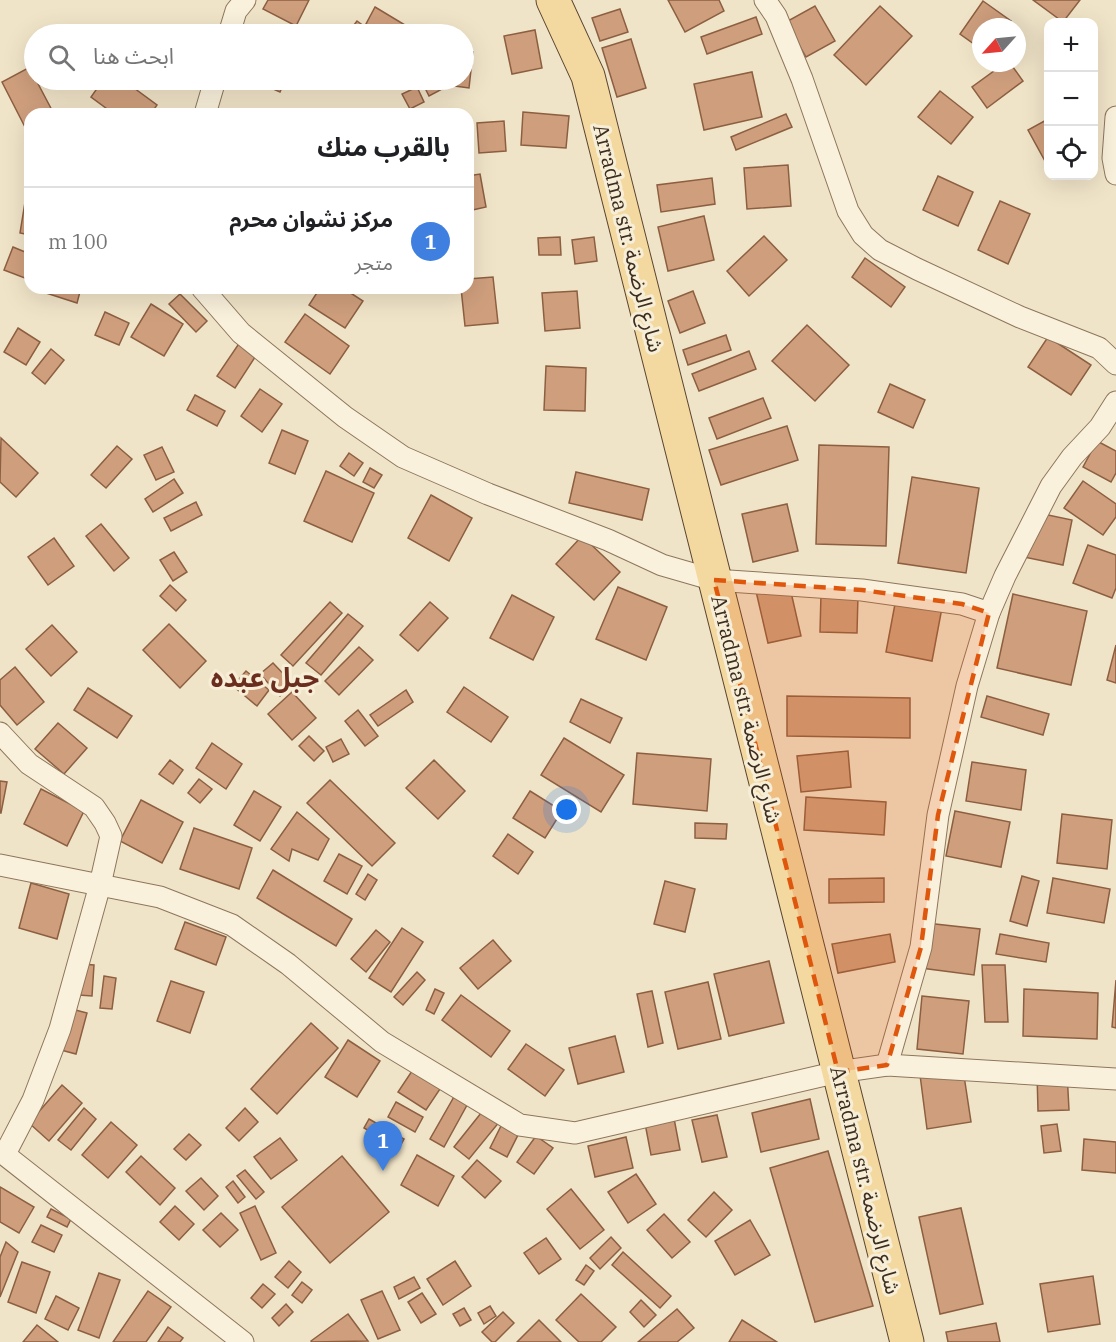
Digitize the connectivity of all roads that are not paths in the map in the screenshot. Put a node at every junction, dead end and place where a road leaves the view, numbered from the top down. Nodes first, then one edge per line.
1 (245, 0) edge
2 (553, 0) edge
3 (765, 0) edge
4 (232, 24) edge
5 (212, 90) edge
6 (207, 108) edge
7 (1116, 117) edge
8 (1116, 174) edge
9 (207, 294) edge
10 (1116, 364) edge
11 (1116, 402) edge
12 (714, 580) junction
13 (989, 613) junction
14 (0, 733) edge
15 (0, 865) edge
16 (100, 885) junction
17 (887, 1065) junction
18 (838, 1072) junction
19 (1116, 1079) edge
20 (2, 1152) edge
21 (243, 1342) edge
22 (907, 1342) edge

1 - 4 street
2 - 12 main road, Arradma str. شارع الرضمة
3 - 10 street
5 - 6 street
7 - 8 street
9 - 12 street
11 - 13 street
12 - 13 street
12 - 18 main road, Arradma str. شارع الرضمة
13 - 17 street
14 - 16 street
15 - 16 street
16 - 18 street
16 - 20 street
17 - 18 street
17 - 19 street
18 - 22 main road, Arradma str. شارع الرضمة
20 - 21 street

